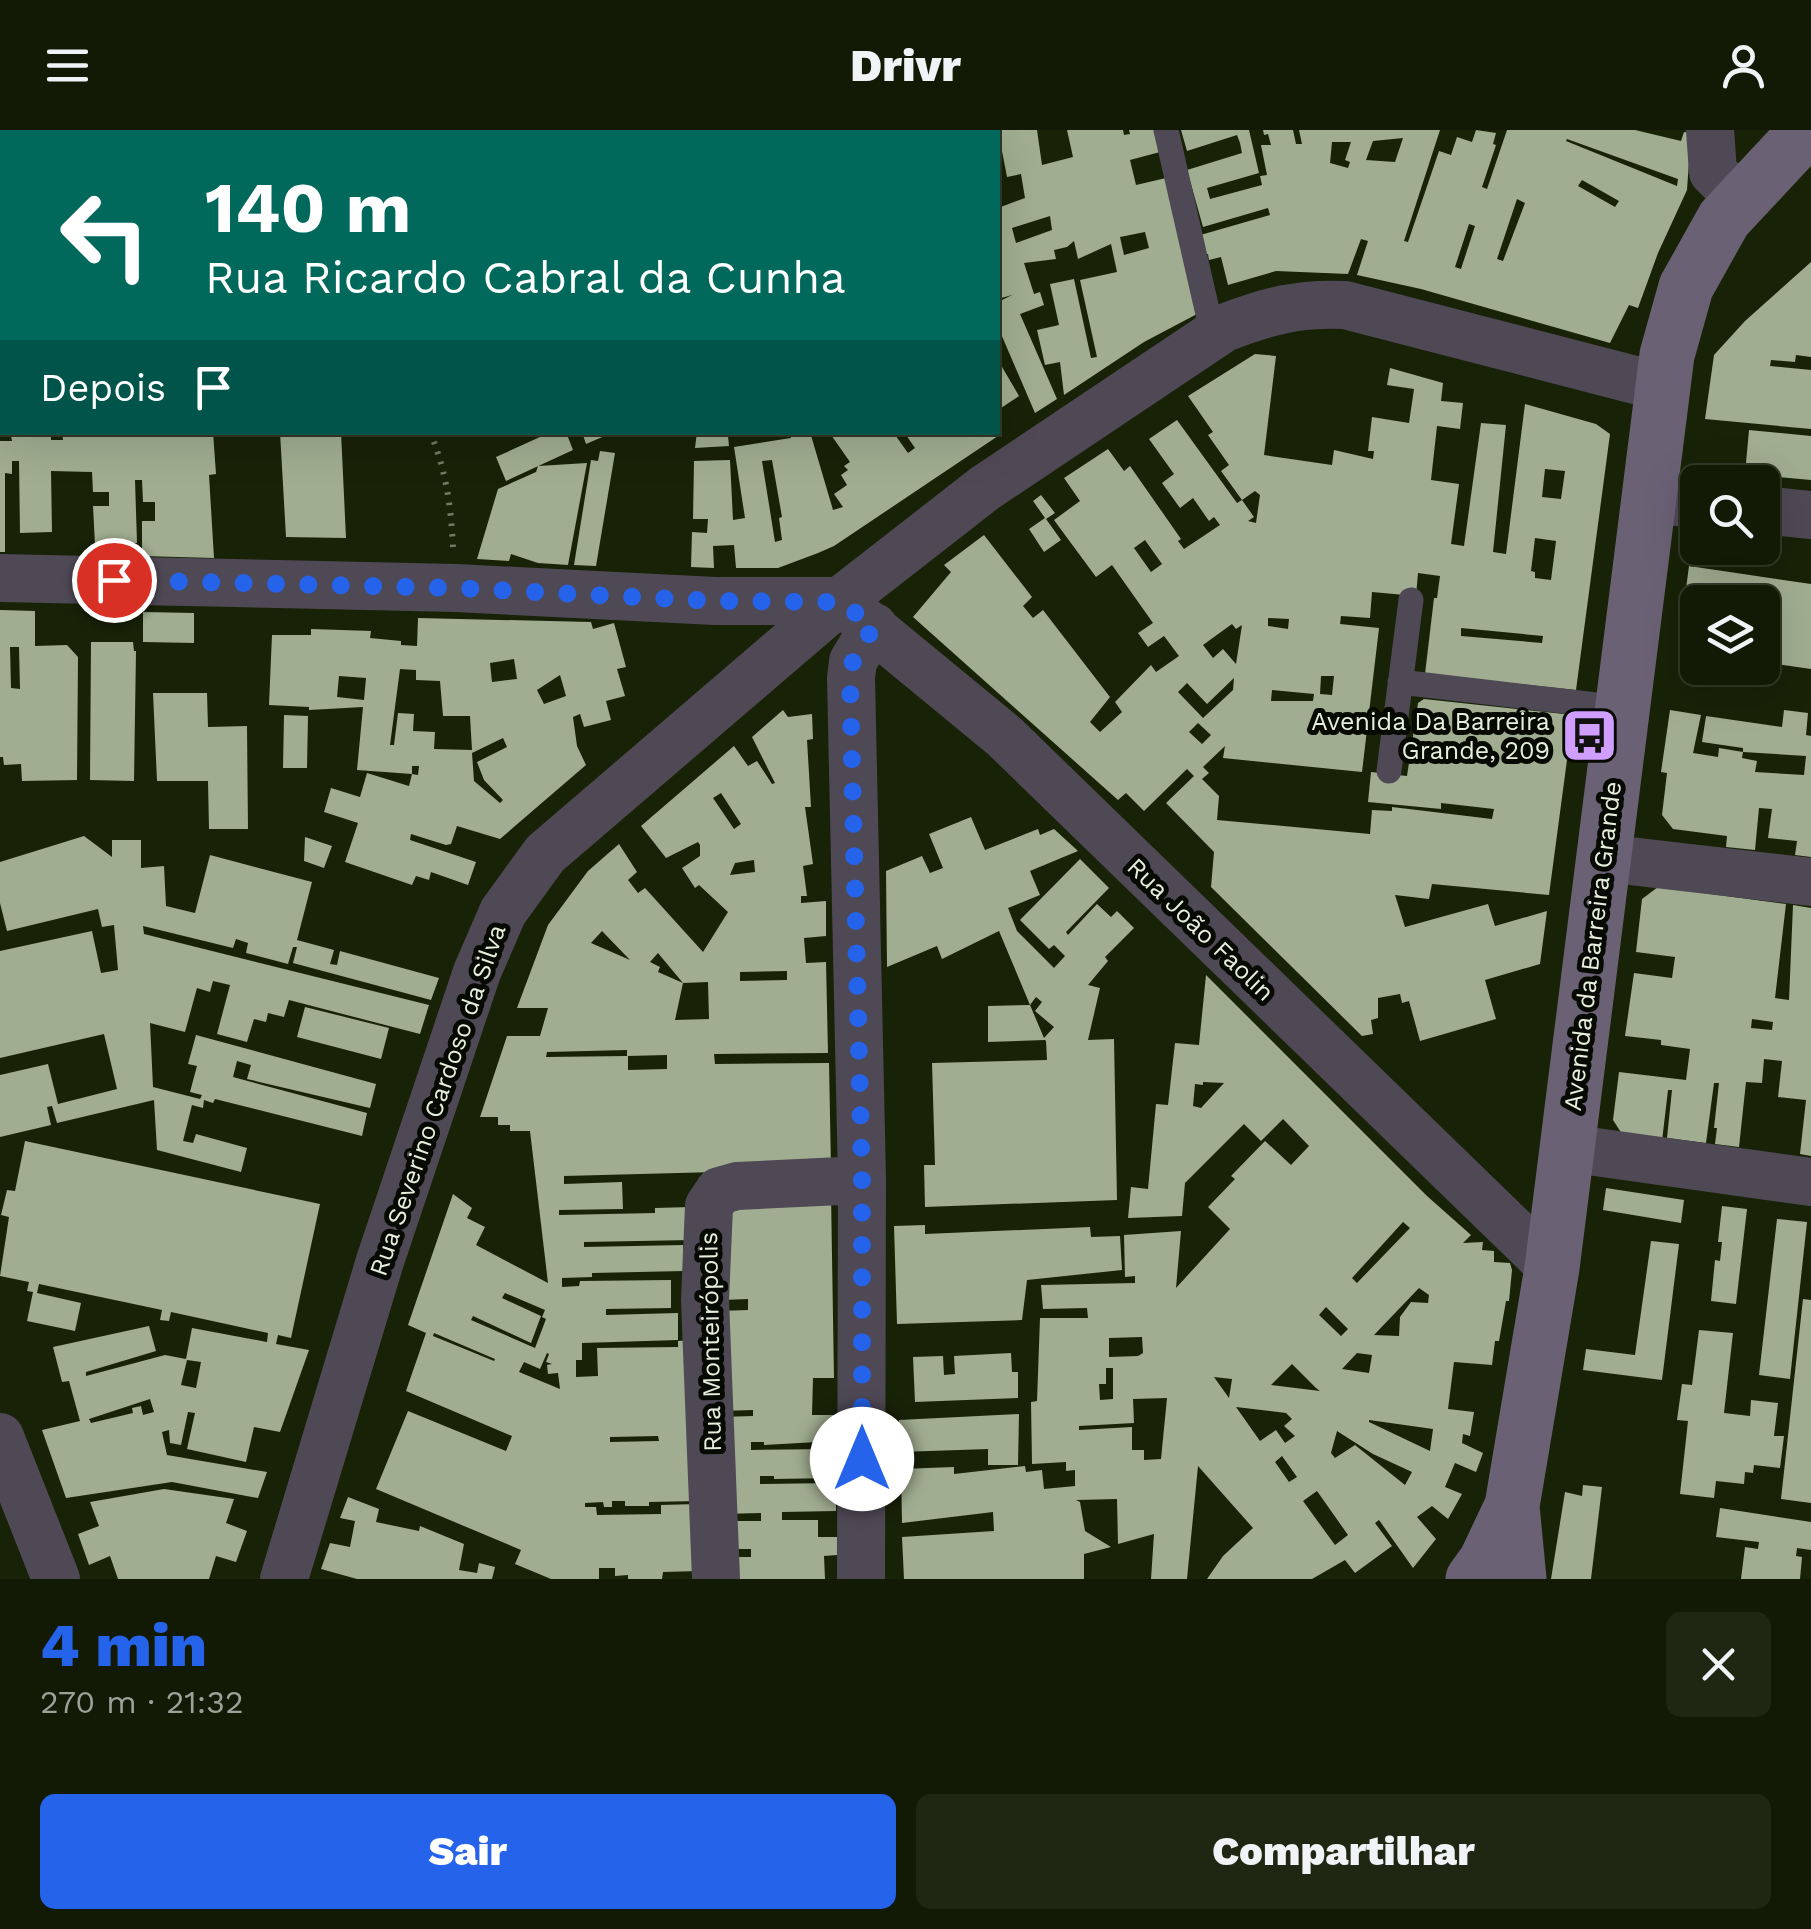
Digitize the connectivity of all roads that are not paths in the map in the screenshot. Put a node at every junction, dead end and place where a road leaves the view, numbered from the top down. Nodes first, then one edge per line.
1 (1166, 130) edge
2 (1710, 130) edge
3 (1807, 130) edge
4 (1742, 201) junction
5 (1213, 336) junction
6 (1662, 387) junction
7 (1673, 502) edge
8 (1780, 511) edge
9 (1811, 514) edge
10 (0, 578) edge
11 (1411, 600) dead end
12 (857, 614) junction
13 (1400, 682) junction
14 (1622, 708) junction
15 (1389, 771) dead end
16 (1604, 858) junction
17 (1811, 882) edge
18 (1567, 1148) junction
19 (862, 1180) junction
20 (1811, 1182) edge
21 (1552, 1268) junction
22 (0, 1436) edge
23 (1512, 1506) junction
24 (56, 1579) edge
25 (284, 1579) edge
26 (716, 1579) edge
27 (862, 1579) edge
28 (1473, 1579) edge
29 (1519, 1579) edge

1 - 5 lane
2 - 4 street
3 - 4 main road, Avenida da Barreira Grande
4 - 6 main road, Avenida da Barreira Grande
5 - 6 street, Rua Severino Cardoso da Silva
5 - 12 street, Rua Severino Cardoso da Silva
6 - 7 main road, Avenida da Barreira Grande
7 - 14 main road, Avenida da Barreira Grande
8 - 9 street
10 - 12 street
11 - 13 lane
12 - 19 street
12 - 21 street, Rua João Faolin
12 - 25 street, Rua Severino Cardoso da Silva
13 - 14 lane
13 - 15 lane
14 - 16 main road, Avenida da Barreira Grande
16 - 17 street
16 - 18 main road, Avenida da Barreira Grande
18 - 20 street
18 - 21 main road, Avenida da Barreira Grande
19 - 26 street, Rua Monteirópolis
19 - 27 street
21 - 23 main road, Avenida da Barreira Grande
22 - 24 street
23 - 28 main road, Avenida da Barreira Grande
23 - 29 main road, Avenida da Barreira Grande

